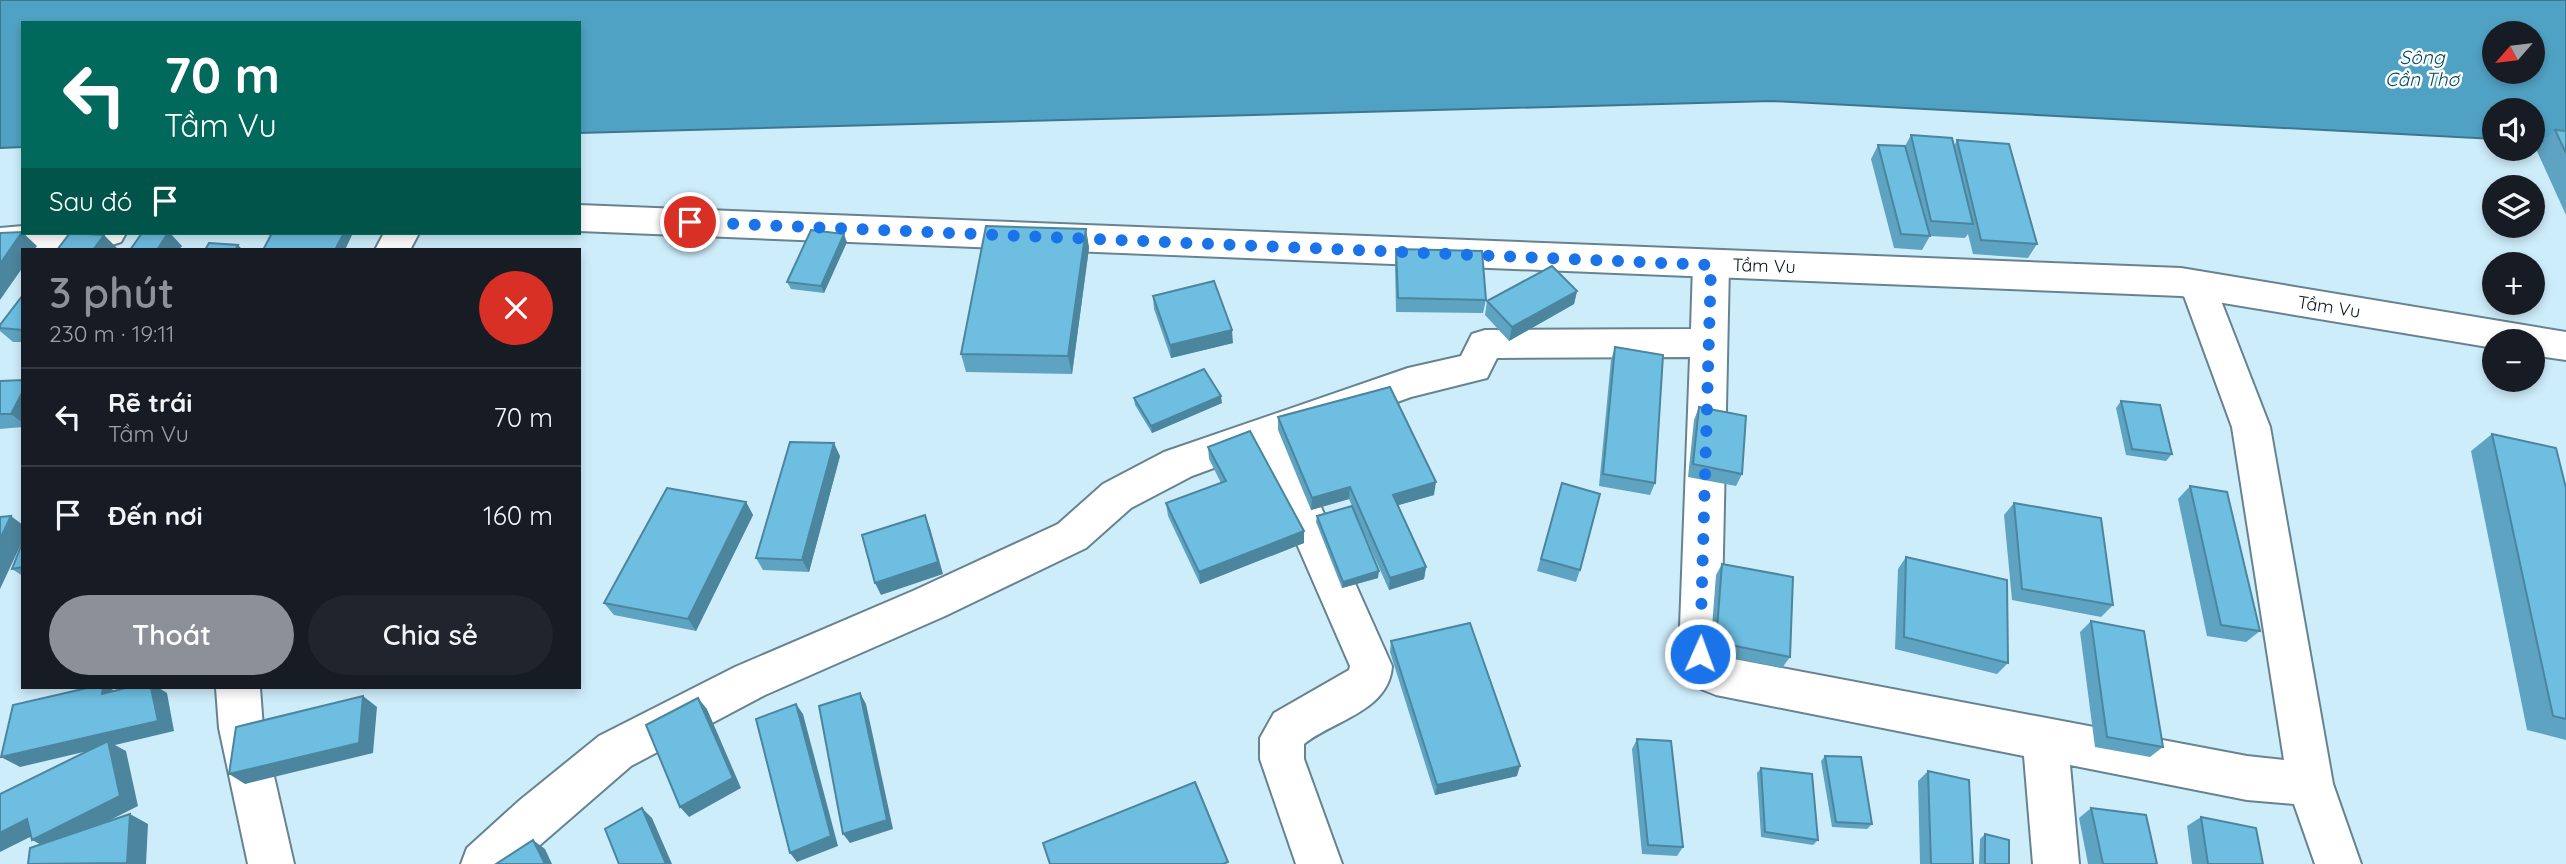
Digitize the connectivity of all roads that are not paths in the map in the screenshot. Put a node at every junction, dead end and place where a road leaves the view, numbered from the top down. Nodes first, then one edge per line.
1 (581, 218) edge
2 (82, 235) edge
3 (0, 241) edge
4 (1711, 265) junction
5 (2198, 285) junction
6 (1709, 343) junction
7 (2565, 349) edge
8 (1268, 432) junction
9 (238, 689) edge
10 (2045, 739) junction
11 (2310, 784) junction
12 (271, 864) edge
13 (484, 864) edge
14 (1319, 864) edge
15 (2056, 864) edge
16 (2339, 864) edge

1 - 4 street, Tầm Vu
2 - 3 street
4 - 5 street, Tầm Vu
4 - 6 street
5 - 7 street, Tầm Vu
5 - 11 street
6 - 8 street
6 - 10 street
8 - 13 street
8 - 14 street
9 - 12 street
10 - 11 street
10 - 15 street
11 - 16 street

